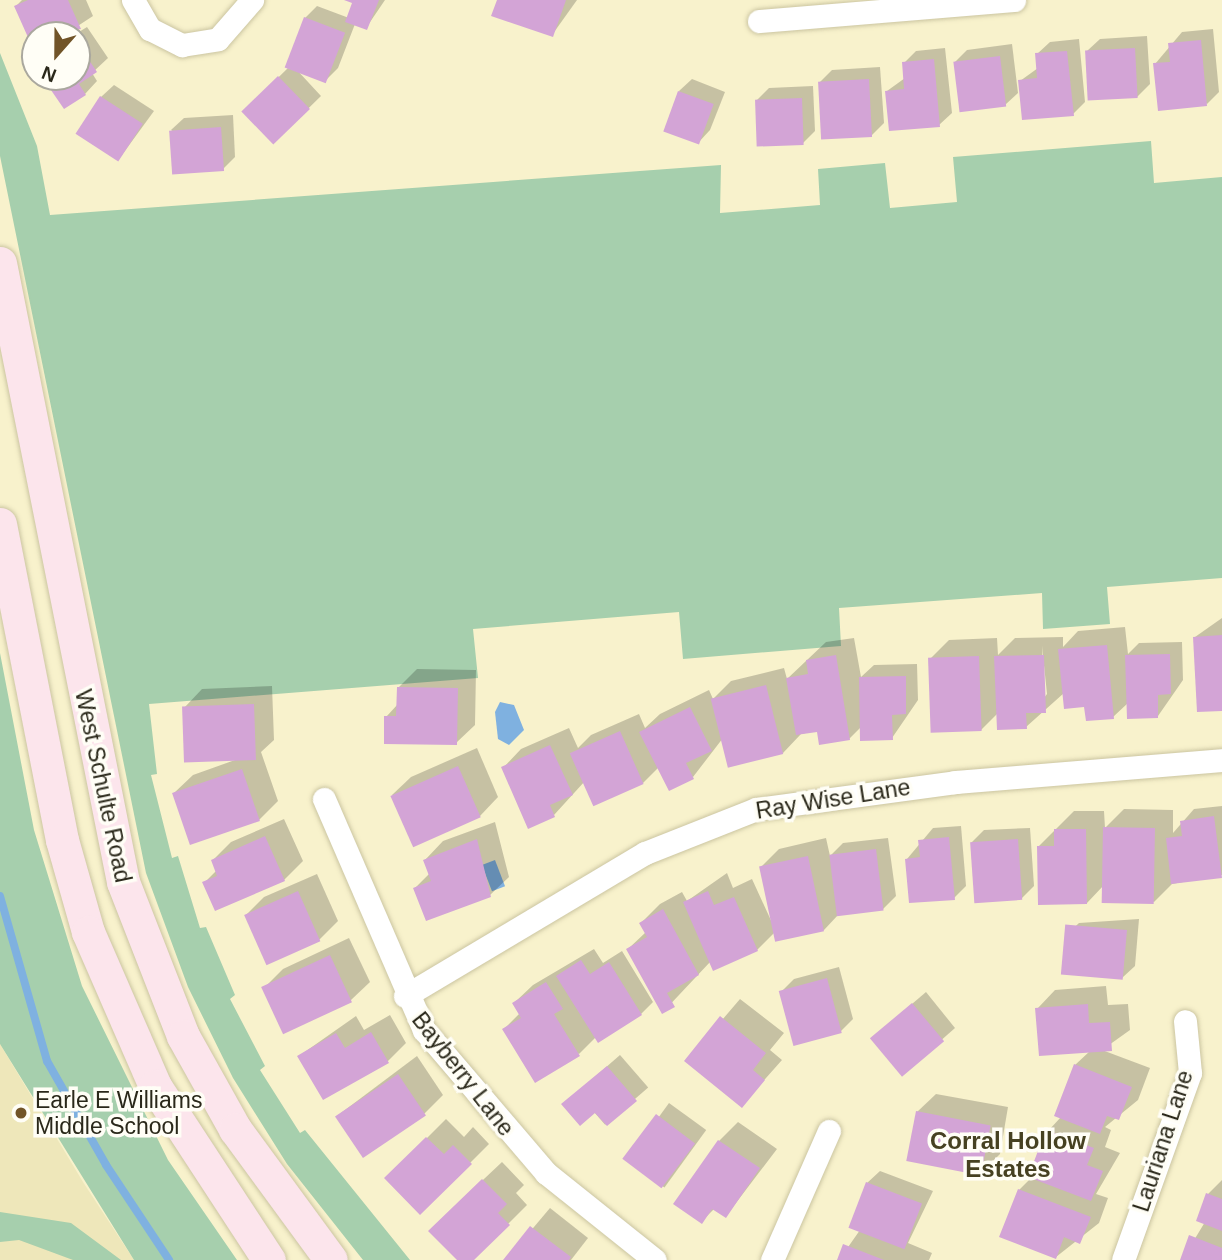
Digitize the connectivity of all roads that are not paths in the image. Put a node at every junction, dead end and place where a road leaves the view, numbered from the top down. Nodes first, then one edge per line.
1 (133, 0) edge
2 (253, 0) edge
3 (1014, 0) edge
4 (759, 21) dead end
5 (0, 262) edge
6 (0, 524) edge
7 (1222, 760) edge
8 (324, 799) dead end
9 (405, 996) junction
10 (1185, 1021) dead end
11 (829, 1131) dead end
12 (268, 1260) edge
13 (331, 1260) edge
14 (654, 1260) edge
15 (772, 1260) edge
16 (1123, 1260) edge

1 - 2 street
3 - 4 street
5 - 13 main road, West Schulte Road
6 - 12 main road, West Schulte Road
7 - 9 street, Ray Wise Lane
8 - 9 street, Bayberry Lane
9 - 14 street, Bayberry Lane
10 - 16 street, Lauriana Lane
11 - 15 street

